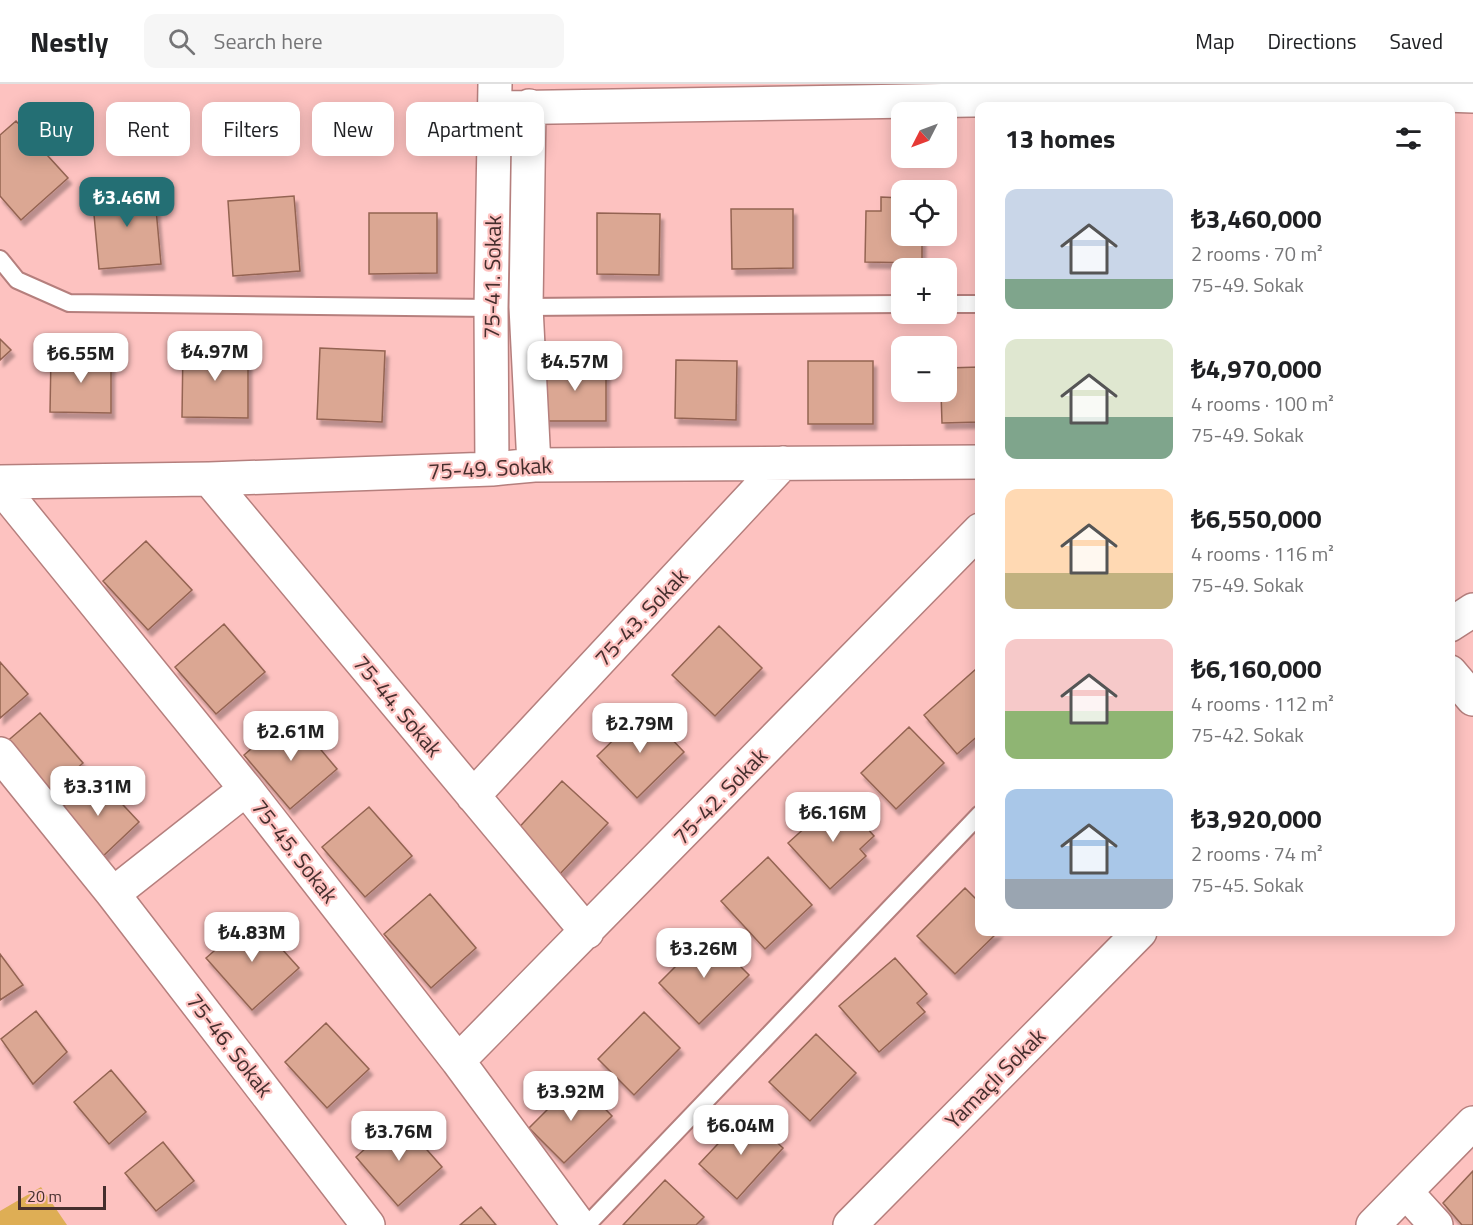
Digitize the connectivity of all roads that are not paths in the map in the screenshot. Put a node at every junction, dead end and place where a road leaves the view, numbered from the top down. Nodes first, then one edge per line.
1 (495, 96) edge
2 (1473, 96) edge
3 (1388, 100) edge
4 (515, 102) edge
5 (1102, 102) edge
6 (975, 103) edge
7 (544, 106) edge
8 (528, 156) edge
9 (0, 259) edge
10 (891, 304) edge
11 (957, 304) edge
12 (975, 304) edge
13 (526, 306) junction
14 (491, 308) junction
15 (975, 462) edge
16 (783, 463) junction
17 (534, 465) junction
18 (492, 469) junction
19 (209, 479) junction
20 (0, 484) edge
21 (975, 535) edge
22 (1473, 610) edge
23 (1455, 623) edge
24 (1455, 678) edge
25 (1473, 699) edge
26 (0, 754) edge
27 (246, 789) junction
28 (473, 796) junction
29 (975, 819) edge
30 (113, 894) junction
31 (587, 932) junction
32 (1136, 936) edge
33 (458, 1061) junction
34 (1473, 1123) edge
35 (1406, 1192) junction
36 (368, 1225) edge
37 (579, 1225) edge
38 (587, 1225) edge
39 (850, 1225) edge
40 (1373, 1225) edge
41 (1436, 1225) edge

1 - 4 street
1 - 14 street, 75-41. Sokak
2 - 3 street
3 - 5 street
6 - 7 street
8 - 13 street, 75-41. Sokak
9 - 14 lane
10 - 13 lane
11 - 12 lane
13 - 17 street, 75-41. Sokak
14 - 18 street, 75-41. Sokak
15 - 16 street, 75-49. Sokak
16 - 17 street, 75-49. Sokak
16 - 28 street, 75-43. Sokak
17 - 18 street, 75-49. Sokak
18 - 19 street, 75-49. Sokak
19 - 20 street, 75-49. Sokak
19 - 28 street, 75-44. Sokak
20 - 27 street, 75-45. Sokak
21 - 31 street, 75-42. Sokak
22 - 23 street
24 - 25 street
26 - 30 street, 75-46. Sokak
27 - 30 street
27 - 33 street, 75-45. Sokak
28 - 31 street, 75-44. Sokak
29 - 38 lane
30 - 36 street, 75-46. Sokak
31 - 33 street, 75-42. Sokak
32 - 39 street, Yamaçlı Sokak
33 - 37 street, 75-45. Sokak
34 - 35 street
35 - 40 street
35 - 41 street

